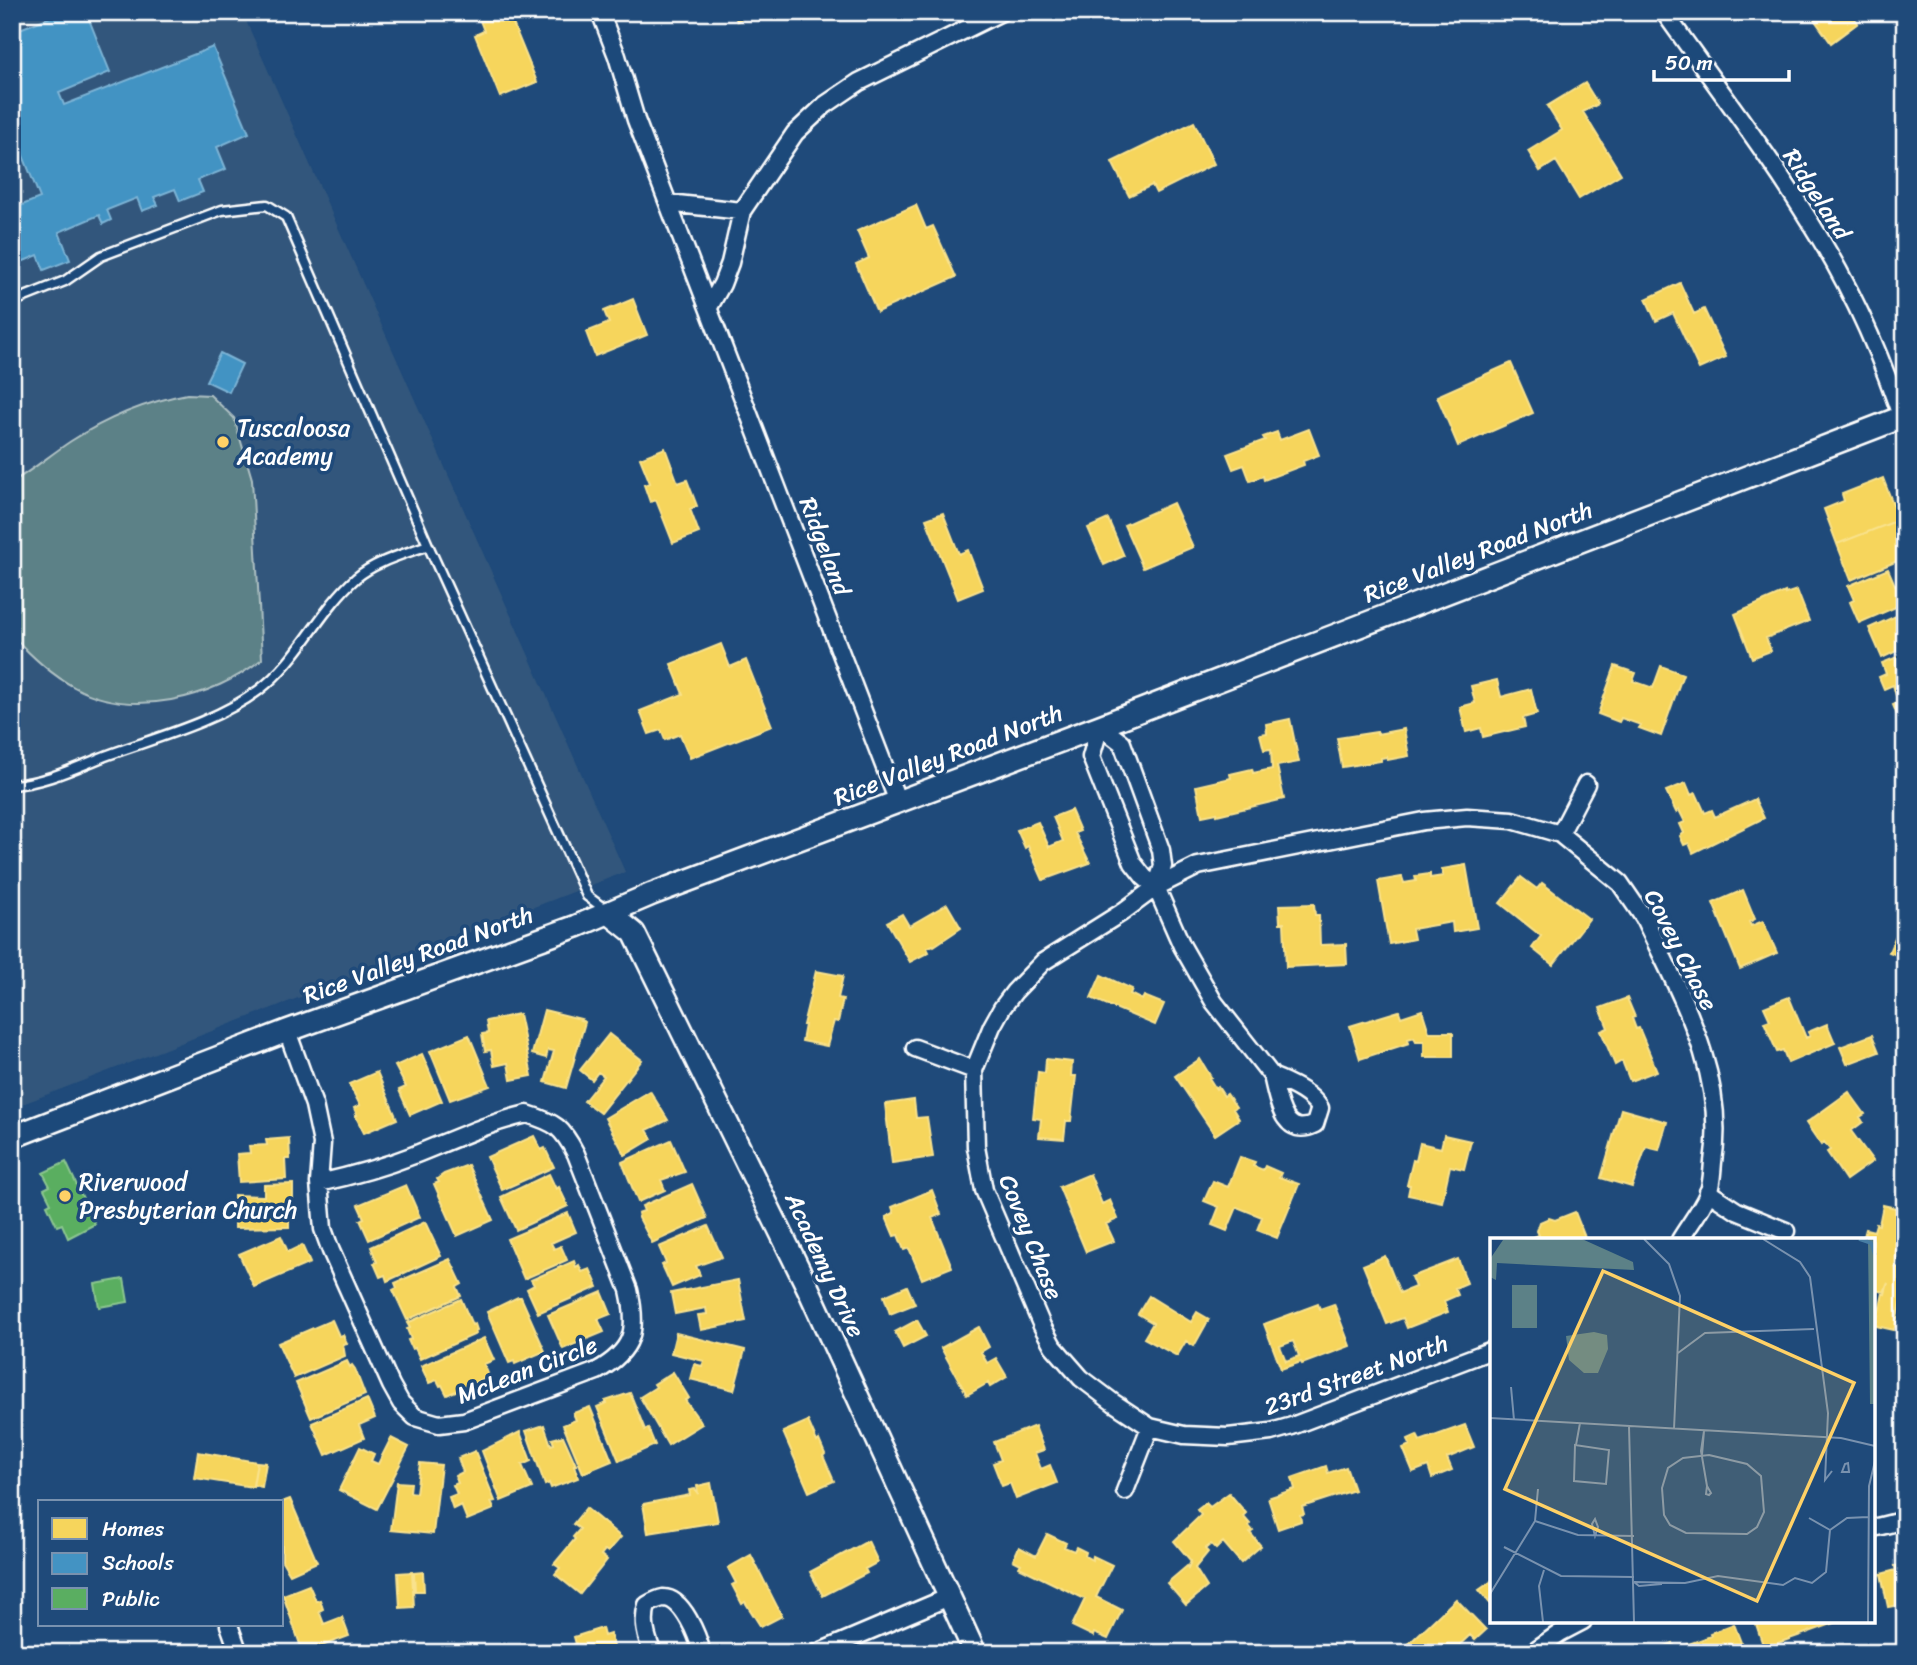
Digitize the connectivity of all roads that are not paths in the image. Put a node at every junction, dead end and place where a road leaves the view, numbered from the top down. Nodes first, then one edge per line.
1 (600, 12) edge
2 (1001, 12) edge
3 (1664, 12) edge
4 (668, 204) junction
5 (742, 211) junction
6 (12, 302) edge
7 (709, 307) junction
8 (1903, 420) edge
9 (428, 545) junction
10 (1100, 726) junction
11 (1586, 784) dead end
12 (12, 785) edge
13 (898, 802) junction
14 (1560, 834) junction
15 (1156, 887) junction
16 (608, 912) junction
17 (287, 1031) junction
18 (915, 1048) dead end
19 (974, 1070) junction
20 (1272, 1076) dead end
21 (12, 1137) edge
22 (319, 1183) junction
23 (1708, 1192) junction
24 (1786, 1231) dead end
25 (1681, 1238) edge
26 (1490, 1351) edge
27 (1150, 1427) junction
28 (1125, 1491) dead end
29 (1905, 1520) edge
30 (1875, 1528) edge
31 (949, 1597) junction
32 (1579, 1623) edge
33 (229, 1626) edge
34 (239, 1653) edge
35 (653, 1653) edge
36 (702, 1653) edge
37 (817, 1653) edge
38 (975, 1653) edge
39 (1531, 1653) edge

1 - 4 street, Ridgeland
2 - 5 street
3 - 8 street, Ridgeland
4 - 5 street
4 - 7 street, Ridgeland
5 - 7 street
6 - 9 lane
7 - 13 street, Ridgeland
8 - 10 street, Rice Valley Road North
9 - 12 lane
9 - 16 lane
10 - 13 street, Rice Valley Road North
10 - 15 street
10 - 15 street
11 - 14 street
13 - 16 street, Rice Valley Road North
14 - 15 street, Covey Chase
14 - 23 street, Covey Chase
15 - 19 street, Covey Chase
15 - 20 street
16 - 17 street, Rice Valley Road North
16 - 31 street, Academy Drive
17 - 21 street, Rice Valley Road North
17 - 22 street, McLean Circle
18 - 19 street
19 - 27 street, Covey Chase
22 - 22 street, McLean Circle
23 - 24 street
23 - 25 street
26 - 27 street, 23rd Street North
27 - 28 street
29 - 30 street
31 - 37 street
31 - 38 street, Academy Drive
32 - 39 street
33 - 34 street
35 - 36 street

